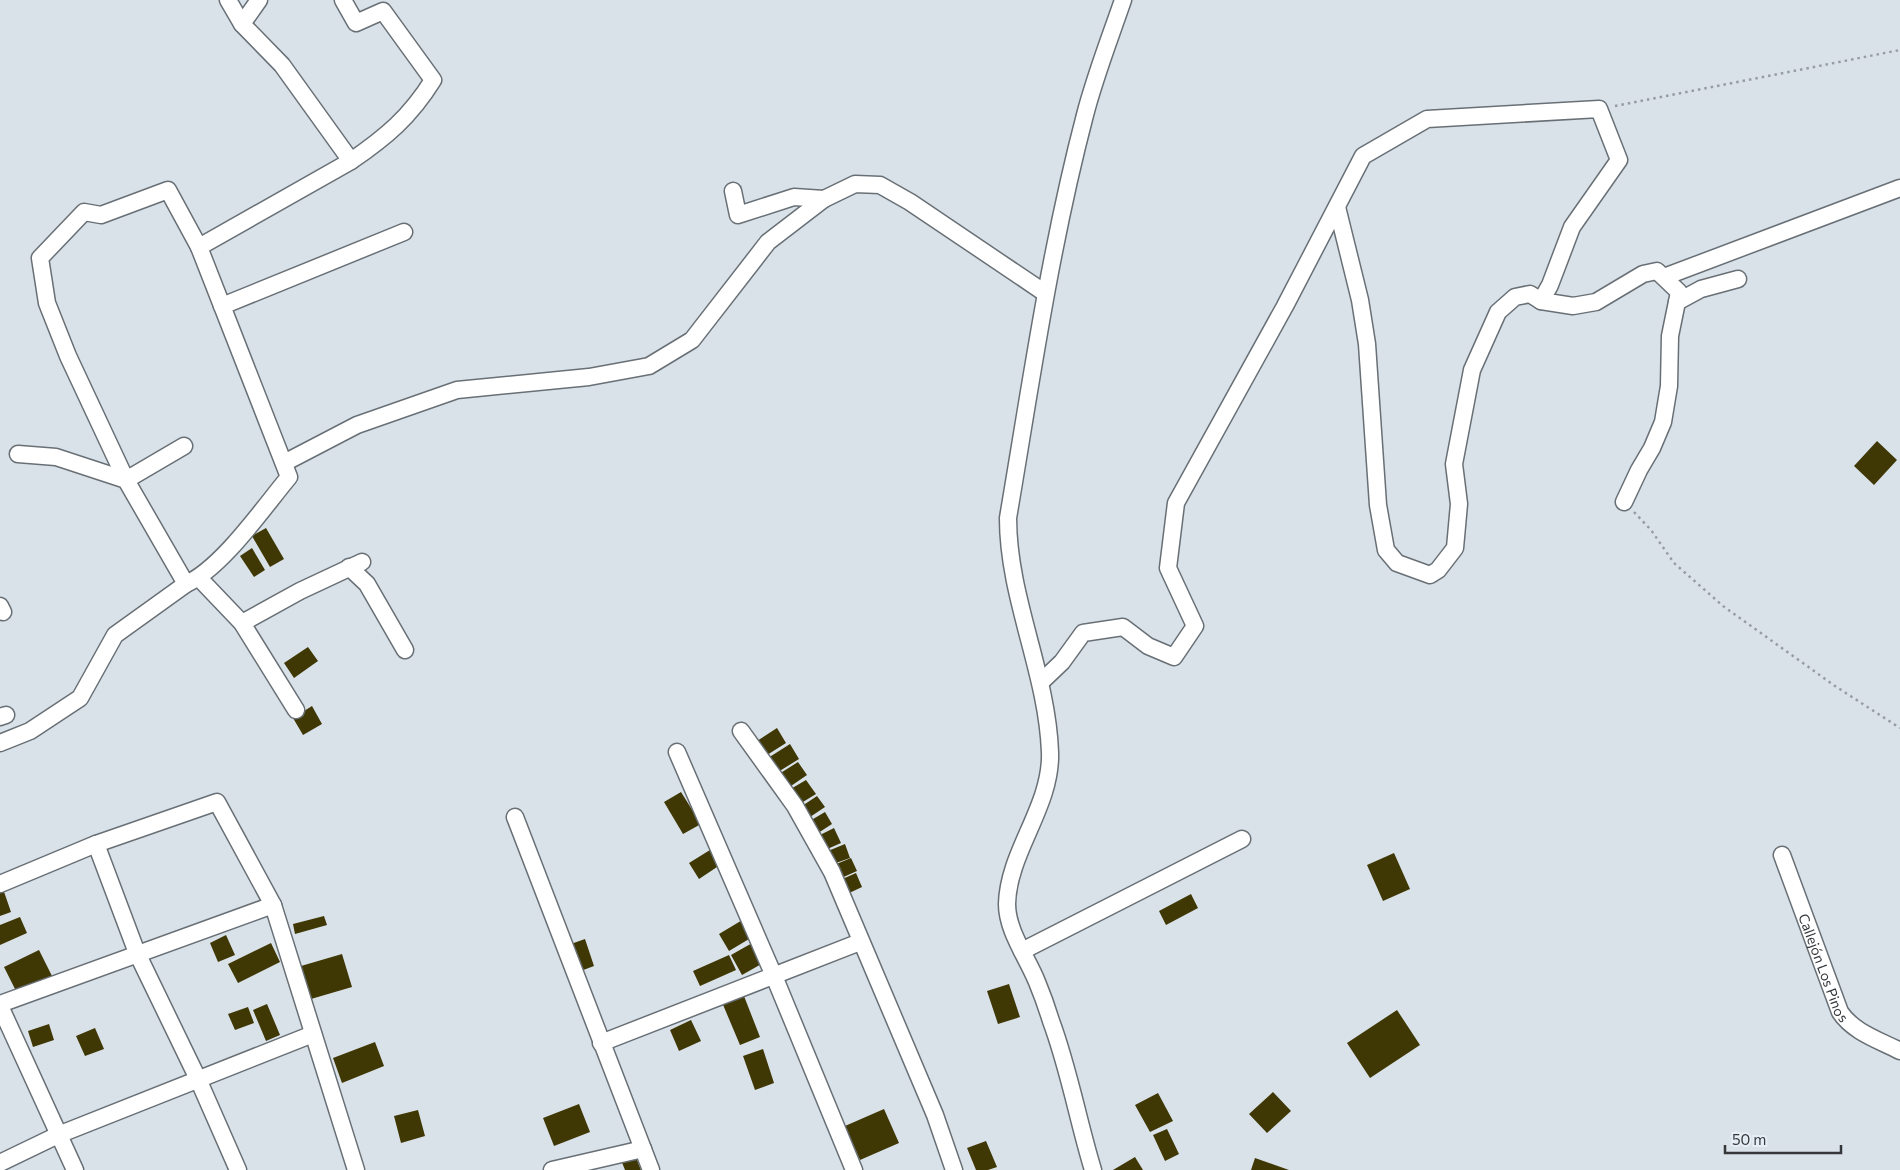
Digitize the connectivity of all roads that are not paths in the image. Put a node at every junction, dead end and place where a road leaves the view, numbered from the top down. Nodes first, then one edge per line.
1 (228, 0) edge
2 (259, 0) edge
3 (343, 0) edge
4 (1123, 0) edge
5 (242, 24) junction
6 (351, 161) junction
7 (1900, 188) edge
8 (733, 191) dead end
9 (824, 199) junction
10 (1337, 207) junction
11 (404, 232) dead end
12 (199, 246) junction
13 (1664, 278) junction
14 (1738, 279) dead end
15 (1045, 293) junction
16 (1541, 301) junction
17 (1677, 302) junction
18 (222, 306) junction
19 (184, 446) dead end
20 (18, 454) dead end
21 (284, 463) junction
22 (126, 480) junction
23 (1624, 502) road end
24 (192, 581) junction
25 (242, 623) junction
26 (405, 650) dead end
27 (1041, 682) junction
28 (296, 710) dead end
29 (741, 731) dead end
30 (0, 743) edge
31 (677, 752) dead end
32 (516, 817) dead end
33 (1242, 839) dead end
34 (96, 844) junction
35 (1782, 855) dead end
36 (0, 884) edge
37 (273, 905) junction
38 (860, 942) junction
39 (1022, 951) junction
40 (137, 953) junction
41 (774, 976) junction
42 (0, 1005) edge
43 (313, 1034) junction
44 (601, 1043) junction
45 (1900, 1051) edge
46 (198, 1080) junction
47 (58, 1135) junction
48 (643, 1149) junction
49 (0, 1163) edge
50 (75, 1170) edge
51 (238, 1170) edge
52 (356, 1170) edge
53 (552, 1170) edge
54 (651, 1170) edge
55 (854, 1170) edge
56 (954, 1170) edge
57 (1093, 1170) edge

1 - 5 street
2 - 5 street
3 - 6 street
4 - 15 street
5 - 6 street
6 - 12 street
7 - 13 street
8 - 9 street
9 - 15 street
9 - 21 street
10 - 16 street
10 - 16 street
10 - 27 street
11 - 18 street
12 - 18 street
12 - 22 street
13 - 16 street
13 - 17 street
14 - 17 street
15 - 27 street
17 - 23 street
18 - 21 street
19 - 22 street
20 - 22 street
21 - 24 street
22 - 24 street
24 - 25 street
24 - 30 street
25 - 26 street
25 - 28 street
27 - 39 street
29 - 38 street
31 - 41 street
32 - 44 street
33 - 39 street
34 - 36 street
34 - 37 street
34 - 40 street
35 - 45 street, Callejón Los Pinos
37 - 40 street
37 - 43 street
38 - 41 street
38 - 56 street
39 - 57 street
40 - 42 street
40 - 46 street
41 - 44 street
41 - 55 street
42 - 47 street
43 - 46 street
43 - 52 street
44 - 48 street
46 - 47 street
46 - 51 street
47 - 49 street
47 - 50 street
48 - 53 street
48 - 54 street

